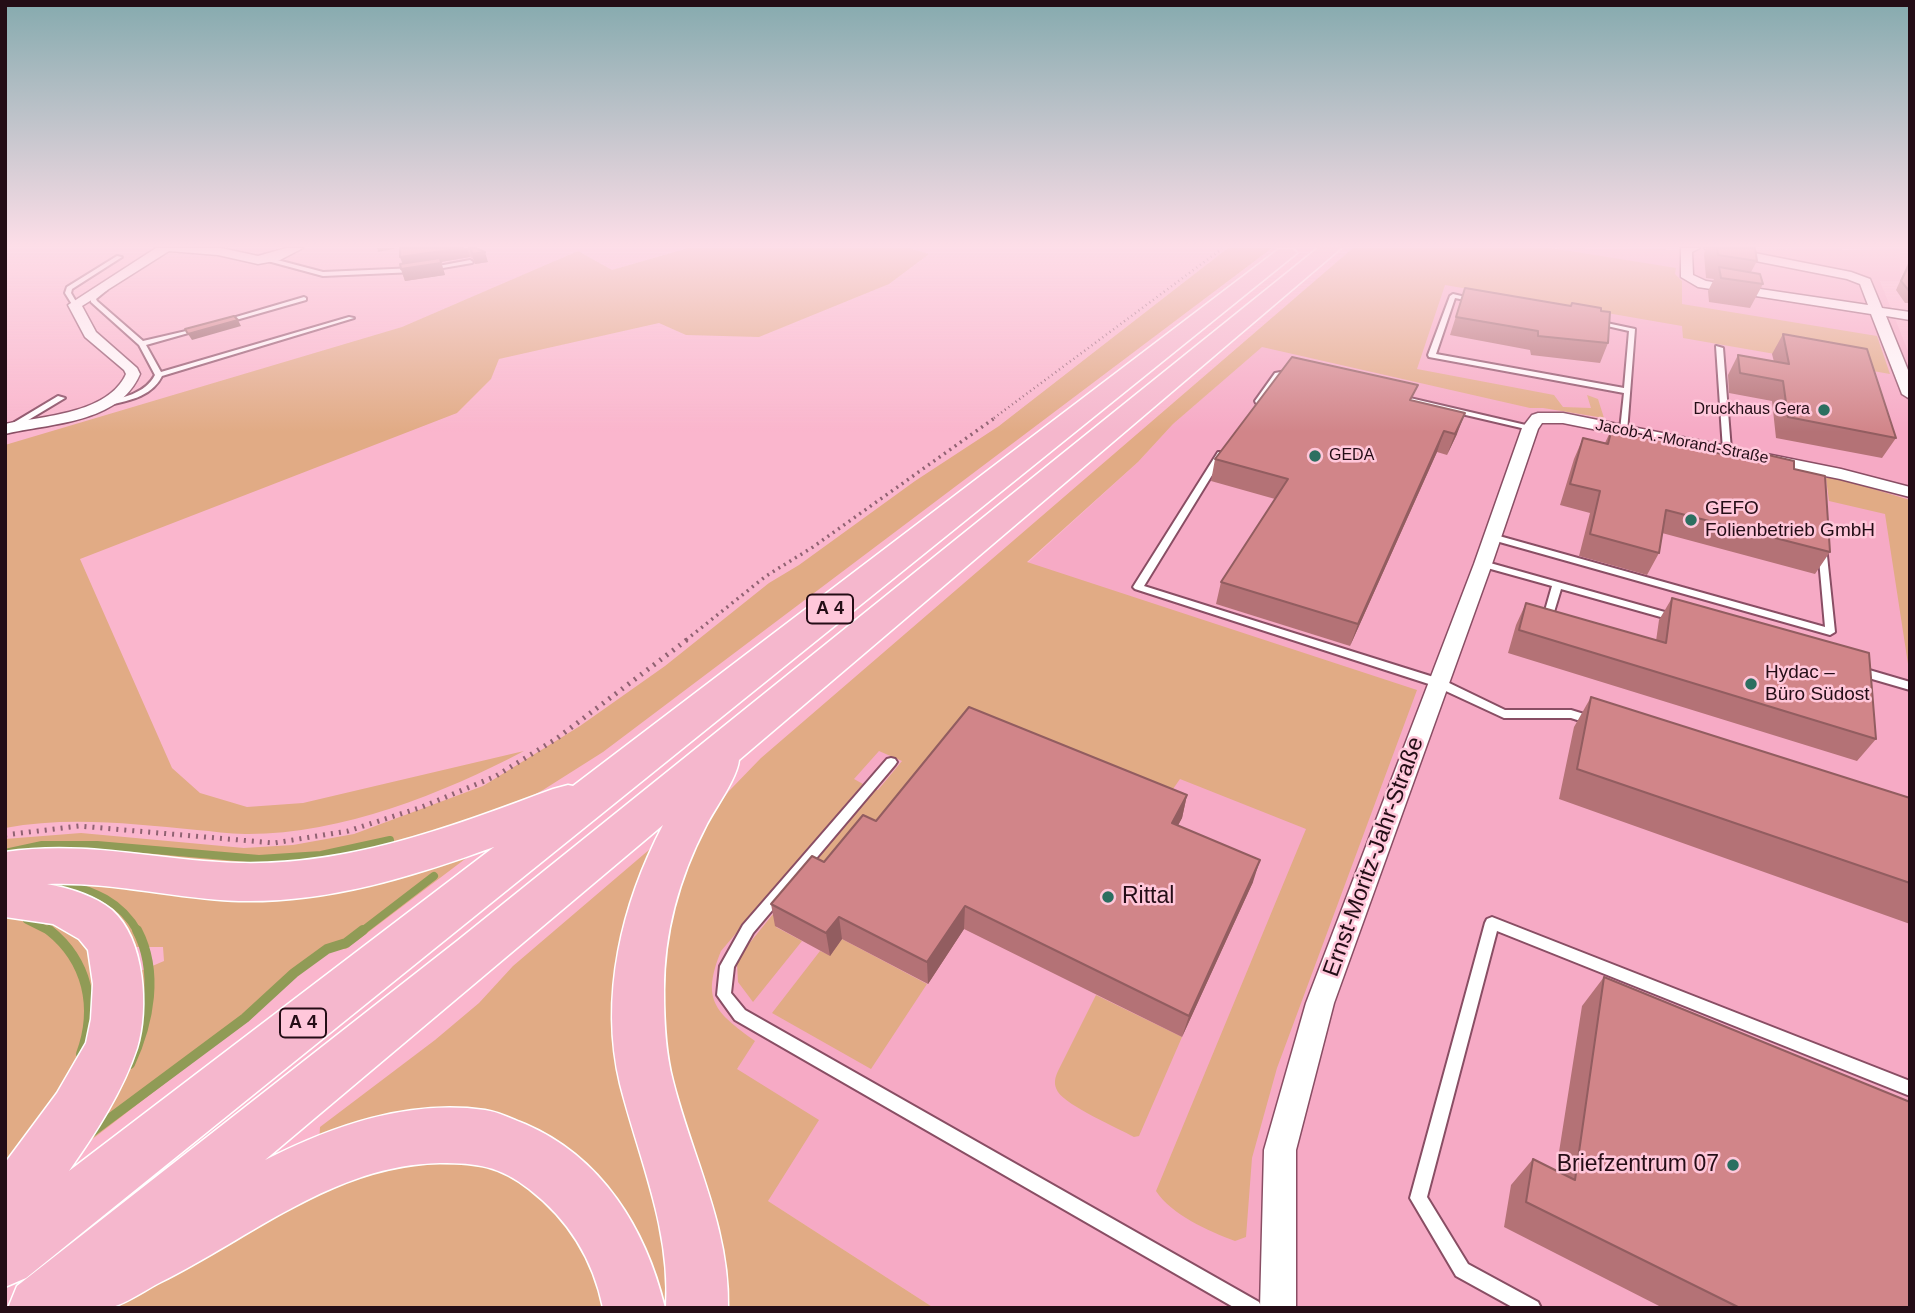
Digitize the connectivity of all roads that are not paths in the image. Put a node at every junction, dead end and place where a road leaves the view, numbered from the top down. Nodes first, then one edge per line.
1 (77, 309) edge
2 (102, 309) edge
3 (267, 309) edge
4 (1214, 309) edge
5 (1257, 309) edge
6 (1448, 309) edge
7 (1857, 309) edge
8 (1877, 309) edge
9 (1879, 313) junction
10 (1910, 316) edge
11 (351, 318) dead end
12 (1582, 320) edge
13 (142, 344) junction
14 (1719, 348) dead end
15 (1301, 373) edge
16 (159, 374) junction
17 (1627, 391) junction
18 (1910, 394) edge
19 (1392, 395) edge
20 (61, 398) dead end
21 (99, 405) junction
22 (1255, 406) edge
23 (1532, 425) junction
24 (7, 428) edge
25 (1624, 430) junction
26 (1226, 449) edge
27 (1727, 450) junction
28 (1910, 492) edge
29 (1492, 537) junction
30 (1822, 539) edge
31 (1483, 564) junction
32 (1558, 584) junction
33 (1573, 621) edge
34 (1688, 622) edge
35 (1844, 667) edge
36 (1439, 683) junction
37 (1910, 686) edge
38 (1610, 726) edge
39 (729, 746) junction
40 (891, 762) dead end
41 (601, 789) junction
42 (5, 870) edge
43 (5, 898) edge
44 (1910, 1089) edge
45 (5, 1210) edge
46 (5, 1257) edge
47 (39, 1308) edge
48 (46, 1308) edge
49 (634, 1308) edge
50 (697, 1308) edge
51 (1253, 1308) edge
52 (1278, 1308) edge
53 (1532, 1308) edge

1 - 21 street
2 - 13 lane
3 - 13 lane
4 - 41 highway, A 4
5 - 39 highway, A 4
6 - 17 lane
7 - 9 street
8 - 9 street
9 - 10 street
9 - 18 street
11 - 16 lane
12 - 17 lane
13 - 16 lane
14 - 27 lane
15 - 22 lane
16 - 21 lane
17 - 25 lane
19 - 23 lane
20 - 24 lane
21 - 24 street
23 - 25 street, Jacob-A.-Morand-Straße
23 - 29 street, Ernst-Moritz-Jahr-Straße
25 - 27 street, Jacob-A.-Morand-Straße
26 - 36 lane
27 - 28 street, Jacob-A.-Morand-Straße
29 - 30 lane
29 - 31 street, Ernst-Moritz-Jahr-Straße
31 - 32 lane
31 - 36 street, Ernst-Moritz-Jahr-Straße
32 - 33 lane
32 - 34 lane
35 - 37 lane
36 - 38 lane
36 - 52 street, Ernst-Moritz-Jahr-Straße
39 - 47 highway, A 4
39 - 50 highway
40 - 51 lane
41 - 42 highway
41 - 46 highway, A 4
43 - 45 highway
44 - 53 lane
48 - 49 highway

